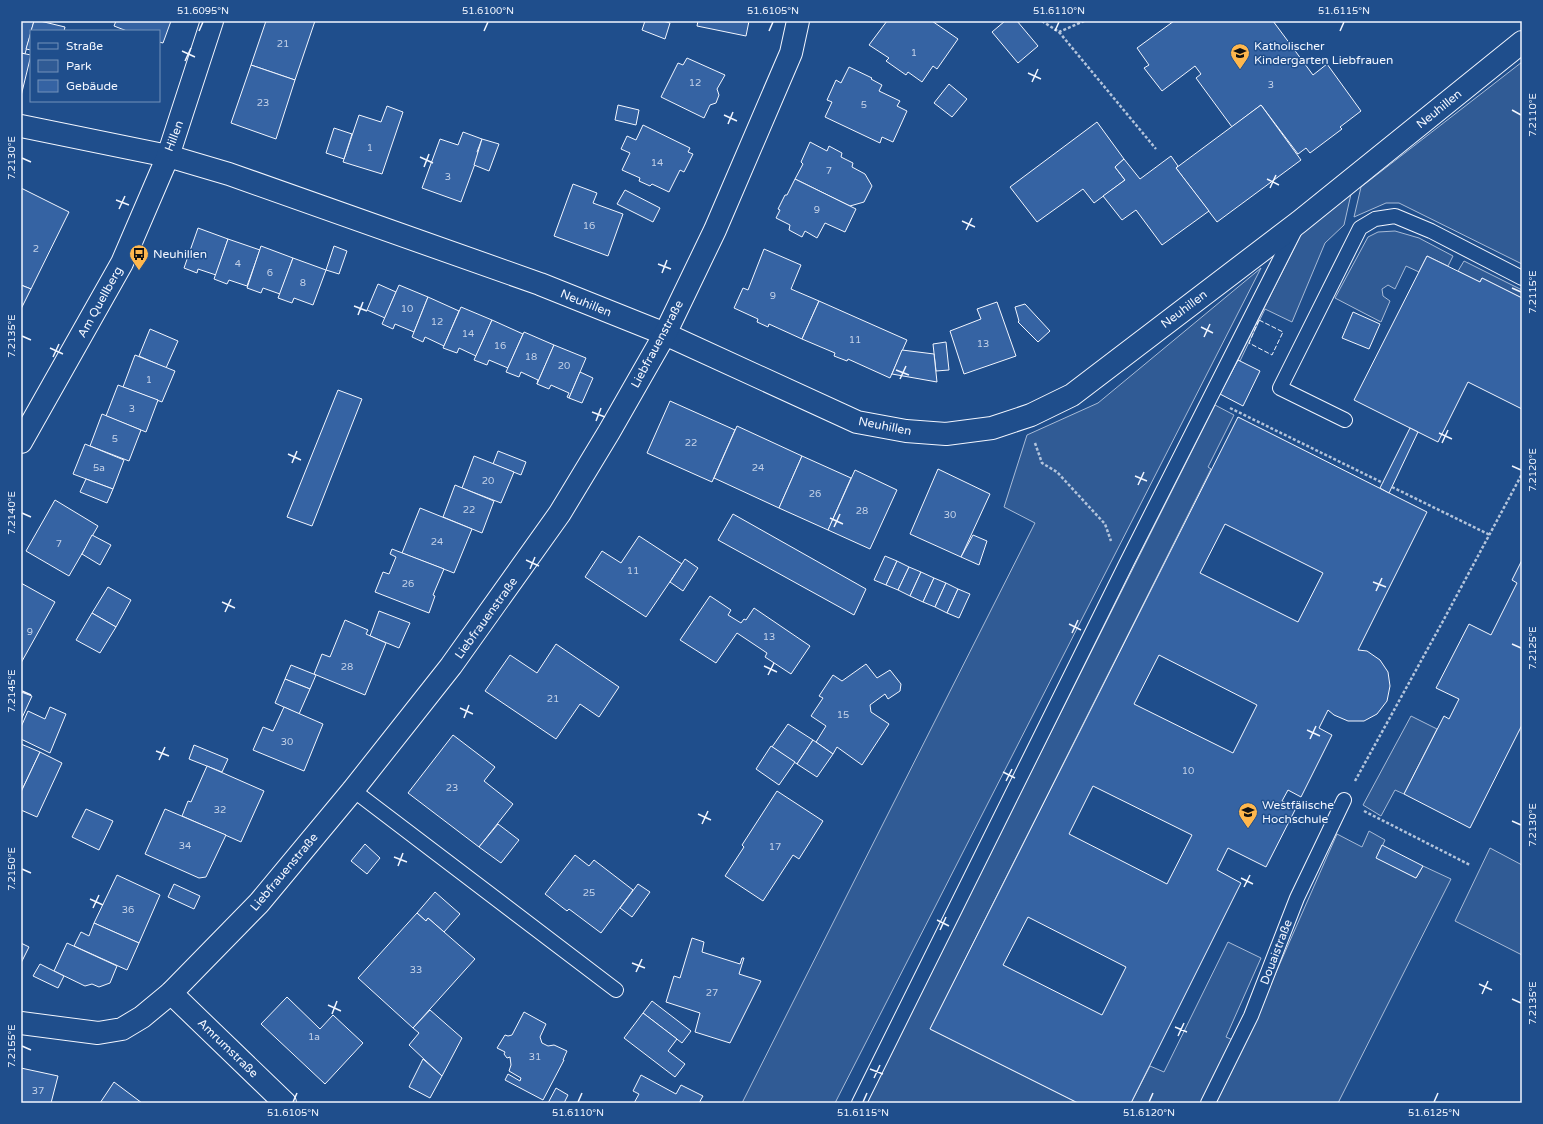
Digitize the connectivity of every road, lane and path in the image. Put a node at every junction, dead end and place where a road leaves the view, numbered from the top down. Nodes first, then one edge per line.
1 (212, 21) edge
2 (798, 21) edge
3 (1042, 21) edge
4 (1084, 21) edge
5 (1059, 32) junction
6 (1522, 42) edge
7 (21, 126) edge
8 (1156, 150) dead end
9 (168, 156) junction
10 (1298, 222) junction
11 (1522, 278) edge
12 (665, 334) junction
13 (1210, 398) junction
14 (1345, 420) dead end
15 (21, 442) edge
16 (1042, 463) dead end
17 (1522, 474) edge
18 (1383, 483) dead end
19 (1392, 487) dead end
20 (1490, 535) junction
21 (1127, 562) junction
22 (353, 790) junction
23 (1344, 800) junction
24 (1470, 865) dead end
25 (616, 990) dead end
26 (171, 993) junction
27 (21, 1023) edge
28 (285, 1103) edge
29 (859, 1103) edge
30 (1208, 1103) edge

1 - 9 street, Hillen
2 - 12 street, Liebfrauenstraße
3 - 5 path
4 - 5 path
5 - 8 path
6 - 10 street, Neuhillen
7 - 9 street, Hillen
9 - 12 street, Neuhillen
9 - 15 street, Am Quellberg
10 - 12 street, Neuhillen
10 - 13 lane
11 - 14 lane
12 - 22 street, Liebfrauenstraße
13 - 18 path
13 - 21 lane
16 - 21 path
17 - 20 path
19 - 20 path
20 - 23 path
21 - 29 lane
22 - 25 lane
22 - 26 street, Liebfrauenstraße
23 - 24 path
23 - 30 lane, Douaistraße
26 - 27 street, Liebfrauenstraße
26 - 28 street, Amrumstraße

